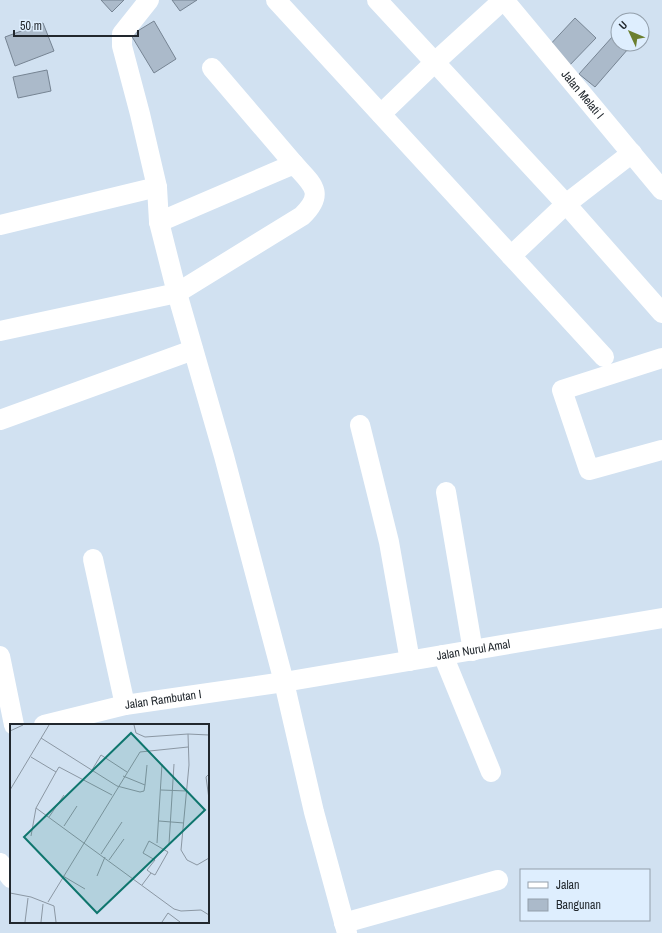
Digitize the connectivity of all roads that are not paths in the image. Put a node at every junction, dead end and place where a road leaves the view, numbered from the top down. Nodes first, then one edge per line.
1 (149, 0) edge
2 (276, 0) edge
3 (377, 0) edge
4 (503, 0) edge
5 (434, 63) junction
6 (212, 68) dead end
7 (382, 114) junction
8 (632, 153) junction
9 (294, 164) junction
10 (158, 187) junction
11 (662, 190) edge
12 (566, 204) junction
13 (159, 222) junction
14 (0, 225) edge
15 (511, 256) junction
16 (178, 293) junction
17 (662, 313) edge
18 (0, 331) edge
19 (194, 350) junction
20 (604, 357) dead end
21 (662, 358) edge
22 (0, 420) edge
23 (360, 425) dead end
24 (662, 450) edge
25 (446, 492) dead end
26 (93, 560) dead end
27 (662, 618) edge
28 (473, 651) junction
29 (443, 655) junction
30 (0, 656) edge
31 (410, 660) junction
32 (284, 682) junction
33 (125, 705) junction
34 (14, 724) edge
35 (48, 724) edge
36 (10, 733) edge
37 (0, 736) edge
38 (491, 772) dead end
39 (0, 863) edge
40 (10, 877) edge
41 (498, 880) dead end
42 (345, 928) edge

1 - 10 street
2 - 7 street
3 - 5 street
4 - 5 street
4 - 8 street, Jalan Melati I
5 - 7 street
5 - 12 street
6 - 9 street
7 - 15 street
8 - 11 street, Jalan Melati I
8 - 12 street
9 - 13 street
9 - 16 street
10 - 13 street
10 - 14 street
12 - 15 street
12 - 17 street
13 - 16 street
15 - 20 street
16 - 18 street
16 - 19 street
19 - 22 street
19 - 32 street
21 - 24 street
23 - 31 street
25 - 28 street
26 - 33 street
27 - 28 street, Jalan Nurul Amal
28 - 29 street, Jalan Nurul Amal
29 - 31 street, Jalan Nurul Amal
29 - 38 street
30 - 34 street
31 - 32 street, Jalan Nurul Amal
32 - 33 street, Jalan Rambutan I
32 - 42 street
33 - 35 street, Jalan Rambutan I
36 - 37 street
39 - 40 street
41 - 42 street

